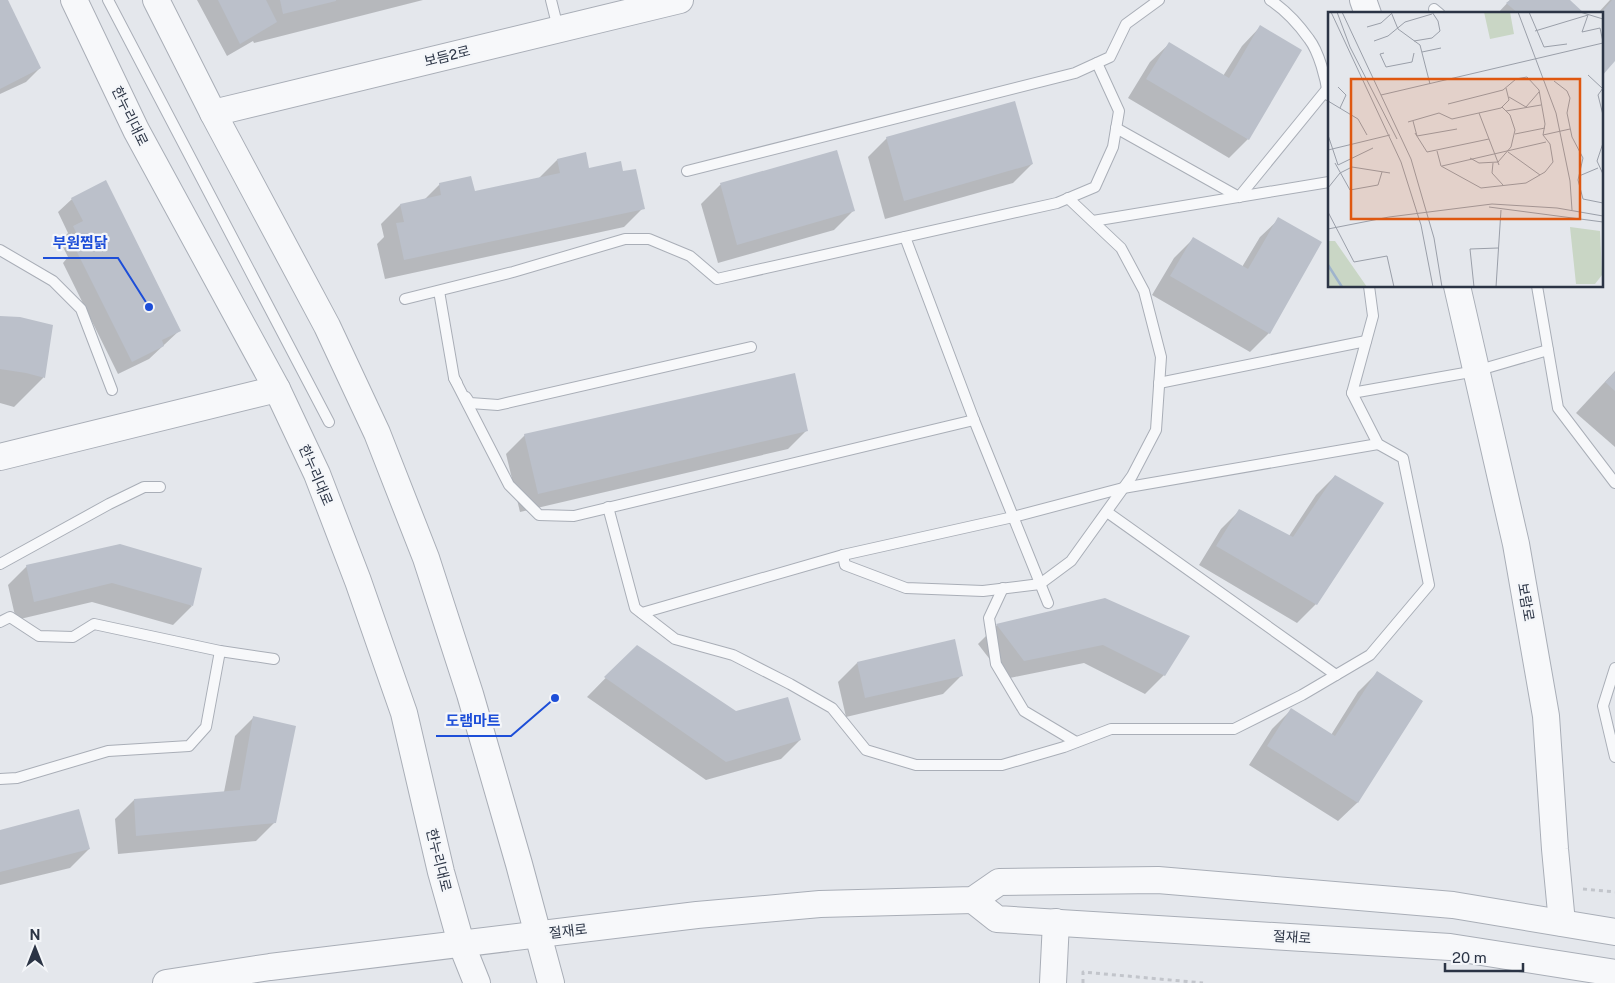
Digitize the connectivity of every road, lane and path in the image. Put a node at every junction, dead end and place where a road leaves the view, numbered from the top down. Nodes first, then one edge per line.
1 (74, 0) edge
2 (108, 0) edge
3 (156, 0) edge
4 (551, 0) edge
5 (680, 0) edge
6 (1158, 0) edge
7 (1270, 0) edge
8 (1363, 0) edge
9 (1367, 12) edge
10 (558, 30) junction
11 (1097, 63) junction
12 (1328, 94) edge
13 (213, 113) junction
14 (1116, 128) junction
15 (687, 171) dead end
16 (1328, 182) edge
17 (1239, 197) junction
18 (1068, 198) junction
19 (1093, 221) junction
20 (905, 237) junction
21 (0, 250) edge
22 (1369, 288) edge
23 (1456, 288) edge
24 (1537, 288) edge
25 (439, 291) junction
26 (405, 299) dead end
27 (1366, 341) junction
28 (751, 347) dead end
29 (1548, 350) junction
30 (1476, 372) junction
31 (454, 378) junction
32 (1159, 383) junction
33 (277, 389) junction
34 (112, 390) dead end
35 (1352, 393) junction
36 (974, 420) junction
37 (329, 422) dead end
38 (1378, 444) junction
39 (0, 457) edge
40 (1615, 483) edge
41 (160, 487) dead end
42 (1123, 488) junction
43 (608, 507) junction
44 (1107, 512) junction
45 (1013, 517) junction
46 (843, 555) junction
47 (0, 564) edge
48 (1040, 584) junction
49 (1003, 588) junction
50 (1048, 603) dead end
51 (642, 613) junction
52 (0, 622) edge
53 (220, 651) junction
54 (274, 659) dead end
55 (1615, 668) edge
56 (1336, 675) junction
57 (1613, 681) edge
58 (1076, 742) junction
59 (1615, 757) edge
60 (0, 778) edge
61 (973, 900) junction
62 (1056, 922) junction
63 (1562, 923) junction
64 (1615, 932) edge
65 (537, 935) junction
66 (460, 943) junction
67 (1615, 974) edge
68 (166, 983) edge
69 (477, 983) edge
70 (551, 983) edge
71 (1053, 983) edge
72 (1083, 983) edge
73 (1203, 983) edge

1 - 33 street, 한누리대로
2 - 37 lane
3 - 13 street
4 - 10 lane
5 - 10 street, 보듬2로
6 - 11 lane
7 - 12 lane
8 - 9 street
10 - 13 street, 보듬2로
11 - 14 lane
11 - 15 lane
12 - 17 lane
13 - 65 street
14 - 17 lane
14 - 18 lane
16 - 17 lane
17 - 19 lane
18 - 19 lane
18 - 20 lane
19 - 32 lane
20 - 25 lane
20 - 36 lane
21 - 34 lane
22 - 27 lane
23 - 30 street, 보람로
24 - 29 lane
25 - 26 lane
25 - 31 lane
27 - 32 lane
27 - 35 lane
28 - 31 lane
29 - 30 lane
29 - 40 lane
30 - 35 lane
30 - 63 street, 보람로
31 - 43 lane
32 - 42 lane
33 - 39 street
33 - 66 street, 한누리대로
35 - 38 lane
36 - 43 lane
36 - 45 lane
38 - 42 lane
38 - 56 lane
41 - 47 lane
42 - 44 lane
42 - 45 lane
43 - 51 lane
44 - 48 lane
44 - 56 lane
45 - 46 lane
45 - 48 lane
46 - 49 lane
46 - 51 lane
48 - 49 lane
48 - 50 lane
49 - 58 lane
51 - 58 lane
52 - 53 lane
53 - 54 lane
53 - 60 lane
55 - 57 lane
56 - 58 lane
57 - 59 lane
61 - 62 street, 절재로
61 - 63 street
61 - 65 street, 절재로
62 - 67 street, 절재로
62 - 71 street
63 - 64 street
65 - 66 street, 절재로
65 - 70 street
66 - 68 street, 절재로
66 - 69 street, 한누리대로
72 - 73 path

